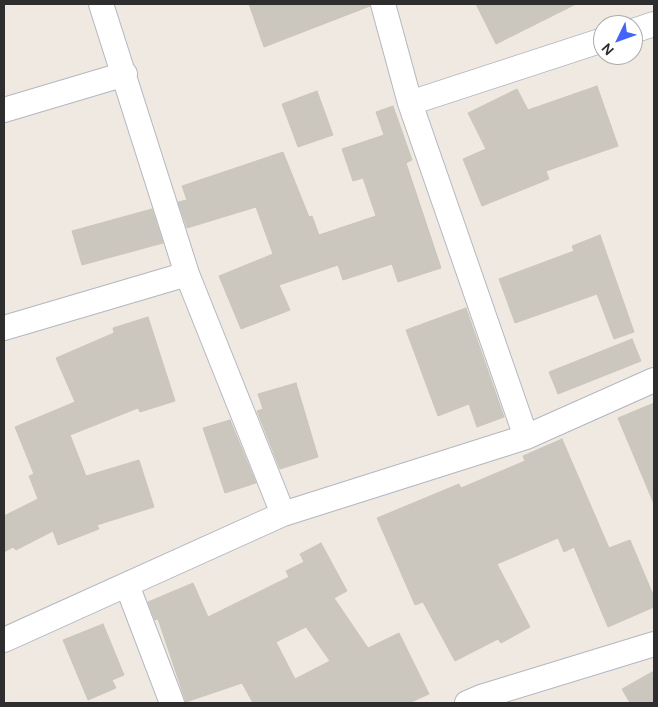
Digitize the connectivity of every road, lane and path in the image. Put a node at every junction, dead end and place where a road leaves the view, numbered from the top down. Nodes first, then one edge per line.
1 (101, 4) edge
2 (384, 4) edge
3 (593, 43) edge
4 (125, 74) junction
5 (410, 103) junction
6 (4, 110) edge
7 (187, 274) junction
8 (4, 328) edge
9 (654, 380) edge
10 (526, 436) junction
11 (283, 514) junction
12 (126, 584) junction
13 (4, 640) edge
14 (654, 644) edge
15 (172, 703) edge
16 (467, 703) edge

1 - 4 street
2 - 5 street
3 - 5 street
4 - 6 street
4 - 7 street
5 - 10 street
7 - 8 street
7 - 11 street
9 - 10 street
10 - 11 street
11 - 12 street
12 - 13 street
12 - 15 street
14 - 16 street

